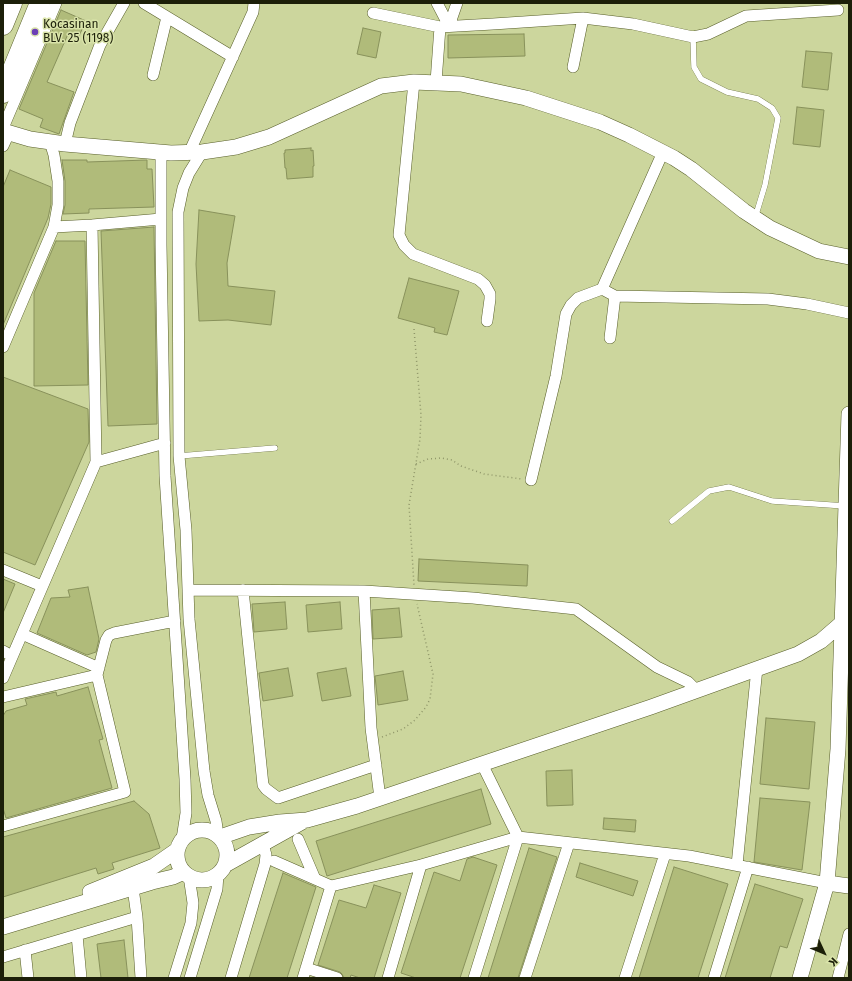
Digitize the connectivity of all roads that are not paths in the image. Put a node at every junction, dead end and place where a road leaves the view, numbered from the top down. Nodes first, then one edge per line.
1 (12, 3) edge
2 (40, 3) edge
3 (56, 3) edge
4 (124, 3) edge
5 (144, 3) edge
6 (254, 3) edge
7 (437, 3) edge
8 (456, 3) edge
9 (840, 8) edge
10 (373, 13) dead end
11 (167, 17) junction
12 (582, 18) junction
13 (3, 25) edge
14 (445, 26) junction
15 (693, 37) junction
16 (233, 57) junction
17 (573, 67) dead end
18 (153, 75) dead end
19 (414, 82) junction
20 (436, 82) junction
21 (3, 93) edge
22 (4, 134) edge
23 (50, 142) junction
24 (65, 144) junction
25 (160, 152) junction
26 (663, 152) junction
27 (195, 153) junction
28 (755, 218) junction
29 (161, 219) junction
30 (92, 225) junction
31 (54, 227) junction
32 (849, 257) edge
33 (602, 289) junction
34 (615, 296) junction
35 (849, 313) edge
36 (487, 321) dead end
37 (610, 338) dead end
38 (3, 347) edge
39 (849, 414) edge
40 (165, 443) junction
41 (275, 448) dead end
42 (848, 453) edge
43 (179, 456) junction
44 (96, 462) junction
45 (531, 480) road end
46 (846, 506) junction
47 (672, 522) dead end
48 (3, 570) edge
49 (42, 586) junction
50 (188, 590) junction
51 (243, 590) junction
52 (364, 591) junction
53 (846, 620) edge
54 (175, 621) junction
55 (22, 634) junction
56 (8, 653) edge
57 (757, 668) junction
58 (98, 672) junction
59 (3, 678) edge
60 (696, 690) junction
61 (3, 698) edge
62 (844, 707) edge
63 (482, 764) junction
64 (376, 765) junction
65 (380, 798) junction
66 (307, 820) junction
67 (3, 826) edge
68 (217, 835) junction
69 (518, 837) junction
70 (298, 839) dead end
71 (263, 844) junction
72 (569, 844) junction
73 (180, 845) junction
74 (665, 854) junction
75 (274, 861) dead end
76 (421, 865) junction
77 (742, 866) junction
78 (221, 869) junction
79 (187, 874) junction
80 (315, 879) junction
81 (827, 883) junction
82 (331, 886) junction
83 (849, 886) edge
84 (133, 888) junction
85 (137, 917) junction
86 (3, 918) edge
87 (3, 927) edge
88 (77, 934) junction
89 (849, 934) edge
90 (25, 950) junction
91 (3, 957) edge
92 (305, 973) edge
93 (28, 978) edge
94 (81, 978) edge
95 (141, 978) edge
96 (174, 978) edge
97 (190, 978) edge
98 (231, 978) edge
99 (337, 978) edge
100 (388, 978) edge
101 (474, 978) edge
102 (525, 978) edge
103 (625, 978) edge
104 (714, 978) edge
105 (800, 978) edge
106 (838, 978) edge

1 - 13 highway
2 - 21 highway
3 - 22 street
4 - 24 street
5 - 11 street
6 - 16 street
7 - 14 street
8 - 14 street
9 - 15 street
10 - 14 street
11 - 16 street
11 - 18 street
12 - 14 street
12 - 15 street
12 - 17 street
14 - 20 street
15 - 28 lane
16 - 27 street
19 - 20 street
19 - 27 street
19 - 36 street
20 - 26 street
22 - 23 street
23 - 24 street
23 - 31 street
24 - 25 street
25 - 27 street
25 - 29 street
26 - 28 street
26 - 33 street
27 - 43 street
28 - 32 street
29 - 30 street
29 - 40 street
30 - 31 street
30 - 44 street
31 - 38 street
33 - 34 street
33 - 45 street
34 - 35 street
34 - 37 street
39 - 42 street
40 - 44 street
40 - 54 street
41 - 43 lane
42 - 46 street
43 - 50 street
44 - 49 street
46 - 47 lane
46 - 53 street
48 - 49 street
49 - 55 street
50 - 51 street
50 - 68 street
51 - 52 street
51 - 64 street
52 - 60 street
52 - 64 street
53 - 57 street
53 - 62 street
54 - 58 street
54 - 73 street
55 - 56 street
55 - 58 street
56 - 59 street
57 - 60 street
57 - 77 street
58 - 61 street
58 - 67 street
60 - 63 street
62 - 81 street
63 - 65 street
63 - 69 street
64 - 65 street
65 - 66 street
66 - 68 street
66 - 71 street
68 - 73 street
68 - 78 street
69 - 72 street
69 - 76 street
69 - 101 street
70 - 80 street
71 - 78 street
71 - 98 street
72 - 74 street
72 - 102 street
73 - 79 street
73 - 86 street
74 - 77 street
74 - 103 street
75 - 80 street
76 - 82 street
76 - 100 street
77 - 81 street
77 - 104 street
78 - 79 street
78 - 97 street
79 - 84 street
79 - 96 street
80 - 82 street
81 - 83 street
81 - 105 street
82 - 92 street
84 - 85 street
84 - 87 street
85 - 88 street
85 - 95 street
88 - 90 street
88 - 94 street
89 - 106 street
90 - 91 street
90 - 93 street
92 - 99 street

